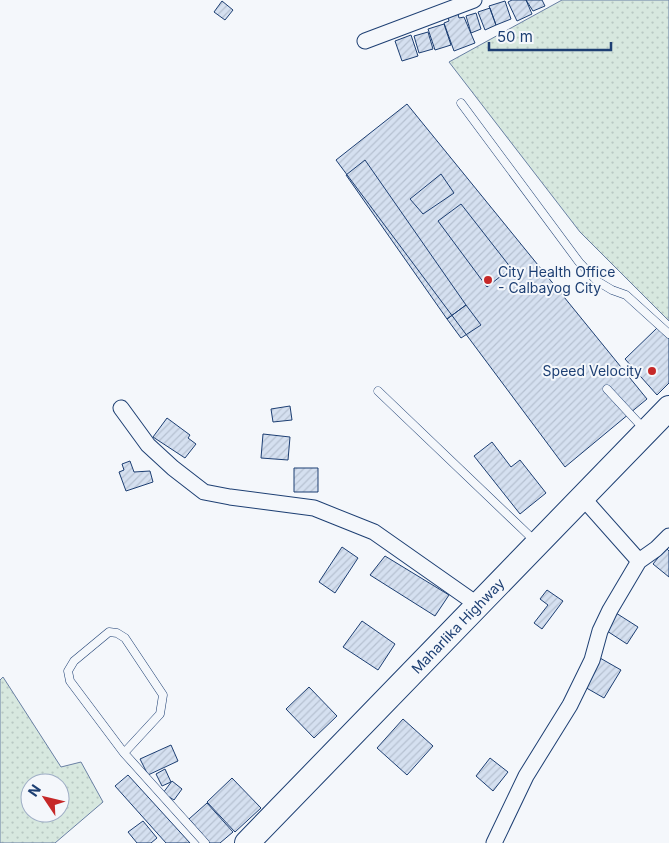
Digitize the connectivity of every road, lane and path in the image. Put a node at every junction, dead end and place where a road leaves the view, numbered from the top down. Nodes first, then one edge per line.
1 (474, 0) edge
2 (365, 41) dead end
3 (461, 104) dead end
4 (669, 334) edge
5 (607, 389) dead end
6 (378, 391) dead end
7 (121, 408) dead end
8 (669, 408) edge
9 (646, 432) junction
10 (583, 498) junction
11 (669, 536) edge
12 (538, 544) junction
13 (639, 561) junction
14 (478, 605) junction
15 (124, 753) junction
16 (205, 843) edge
17 (247, 843) edge
18 (494, 843) edge

1 - 2 street
3 - 4 lane
5 - 9 lane
6 - 12 lane
7 - 14 street
8 - 9 main road, Maharlika Highway
9 - 10 main road, Maharlika Highway
10 - 12 main road, Maharlika Highway
10 - 13 street
11 - 13 street
12 - 14 main road, Maharlika Highway
13 - 18 street
14 - 17 main road, Maharlika Highway
15 - 15 lane
15 - 16 lane

